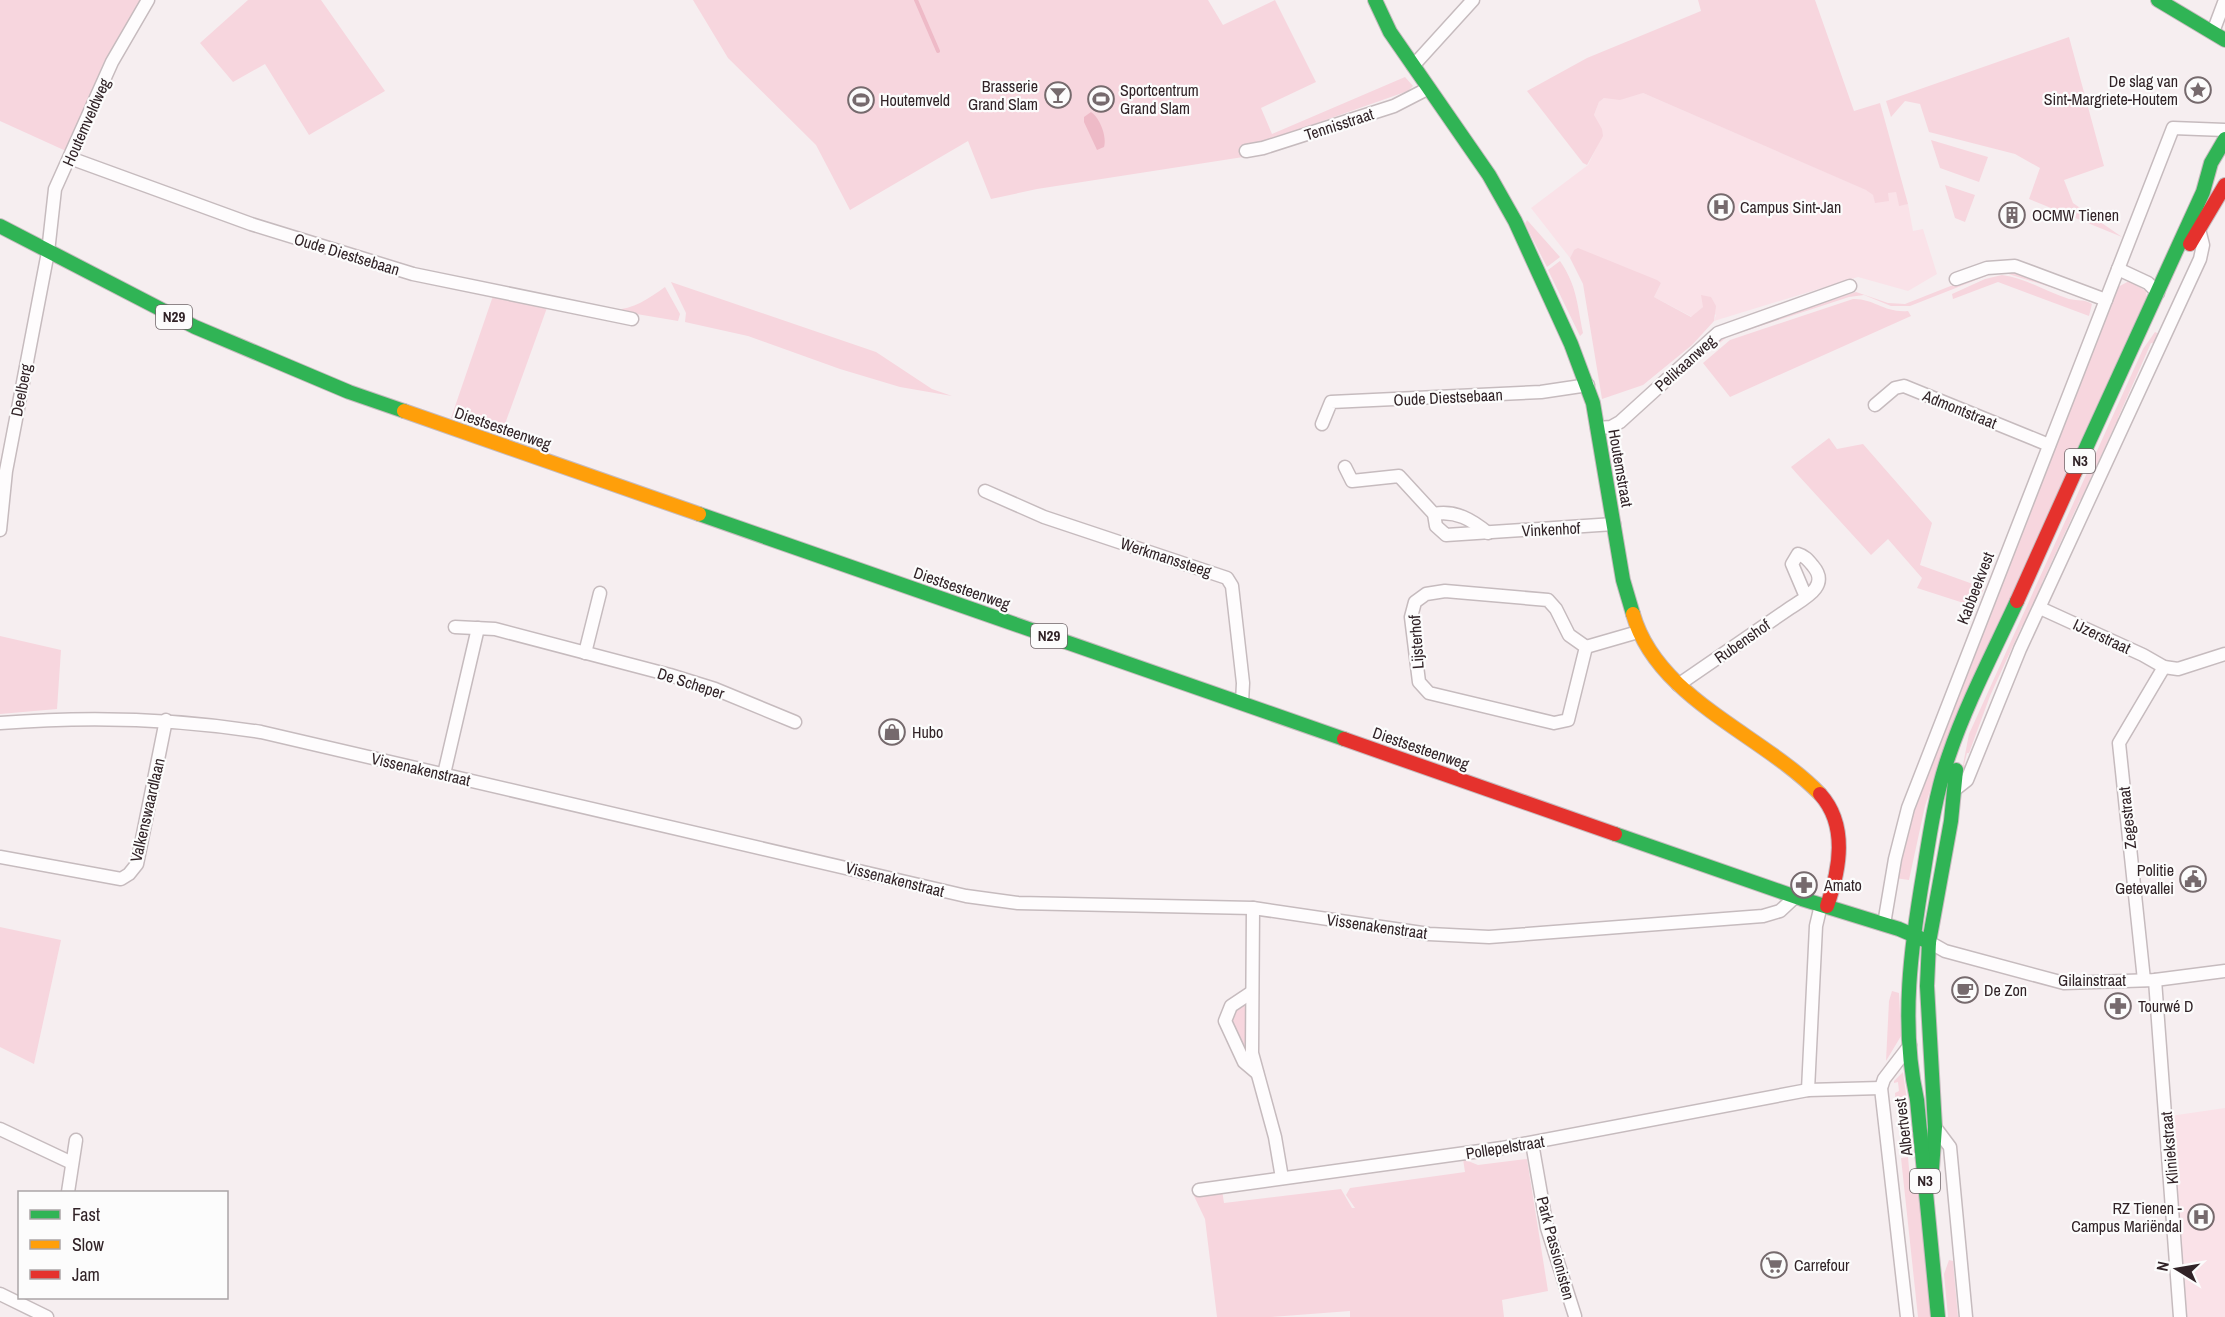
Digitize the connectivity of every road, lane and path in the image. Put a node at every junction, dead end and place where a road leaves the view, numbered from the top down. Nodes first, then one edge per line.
1 (148, 0) edge
2 (1375, 0) edge
3 (1473, 0) edge
4 (2225, 0) edge
5 (2160, 1) edge
6 (2219, 36) edge
7 (1413, 66) junction
8 (1429, 88) junction
9 (2225, 130) edge
10 (2225, 139) edge
11 (1246, 151) dead end
12 (70, 158) junction
13 (2225, 185) edge
14 (0, 226) edge
15 (2199, 230) junction
16 (48, 252) junction
17 (2118, 269) junction
18 (1956, 279) dead end
19 (1850, 286) dead end
20 (2158, 293) junction
21 (2106, 300) junction
22 (632, 319) dead end
23 (1588, 385) junction
24 (1875, 405) dead end
25 (1322, 424) dead end
26 (1597, 428) junction
27 (2049, 445) junction
28 (1345, 467) dead end
29 (985, 491) dead end
30 (1434, 514) junction
31 (1614, 524) junction
32 (0, 530) edge
33 (1488, 533) junction
34 (600, 593) dead end
35 (1806, 597) dead end
36 (2040, 608) junction
37 (455, 627) dead end
38 (478, 627) junction
39 (1638, 632) junction
40 (1586, 647) junction
41 (585, 653) junction
42 (2225, 654) edge
43 (2164, 667) junction
44 (1678, 685) junction
45 (1242, 704) junction
46 (166, 720) junction
47 (795, 722) dead end
48 (0, 723) edge
49 (444, 774) junction
50 (1953, 791) junction
51 (0, 857) edge
52 (1795, 897) junction
53 (1824, 906) junction
54 (1252, 908) junction
55 (1884, 924) junction
56 (1912, 934) junction
57 (1929, 942) junction
58 (2225, 971) edge
59 (2150, 980) junction
60 (1252, 992) junction
61 (1910, 1044) junction
62 (1257, 1073) junction
63 (1882, 1083) junction
64 (1808, 1090) junction
65 (1935, 1127) junction
66 (0, 1129) edge
67 (76, 1140) dead end
68 (1532, 1143) junction
69 (72, 1162) junction
70 (1282, 1178) junction
71 (1199, 1190) dead end
72 (68, 1191) edge
73 (0, 1294) edge
74 (28, 1302) edge
75 (1575, 1316) edge
76 (47, 1317) edge
77 (1907, 1317) edge
78 (1938, 1317) edge
79 (1945, 1317) edge
80 (1966, 1317) edge
81 (2180, 1317) edge

1 - 12 street, Houtemveldweg
2 - 7 main road, Houtemstraat
3 - 7 street
4 - 6 street
5 - 6 main road
7 - 8 main road, Houtemstraat
8 - 11 street, Tennisstraat
8 - 23 main road, Houtemstraat
9 - 17 street, Kabbeekvest
10 - 20 main road, N3
12 - 16 street, Houtemveldweg
12 - 22 street, Oude Diestsebaan
13 - 15 main road, N3
14 - 16 main road, Diestsesteenweg / N29
15 - 36 street
15 - 50 main road, N3
16 - 32 street, Deelberg
16 - 45 main road, Diestsesteenweg / N29
17 - 20 street
17 - 21 street, Kabbeekvest
18 - 21 street
19 - 26 street, Pelikaanweg
20 - 56 main road, N3
21 - 27 street, Kabbeekvest
23 - 25 street, Oude Diestsebaan
23 - 26 main road, Houtemstraat
24 - 27 street, Admontstraat
26 - 31 main road, Houtemstraat
27 - 55 street, Kabbeekvest
28 - 30 street, Vinkenhof
29 - 45 street, Werkmanssteeg
30 - 33 street
30 - 33 street, Vinkenhof
31 - 33 street, Vinkenhof
31 - 39 main road, Houtemstraat
34 - 41 street
35 - 44 street, Rubenshof
36 - 43 street, IJzerstraat
36 - 50 street
37 - 38 street, De Scheper
38 - 41 street, De Scheper
38 - 49 street
39 - 40 street
39 - 44 main road, Houtemstraat
40 - 40 street, Lijsterhof
41 - 47 street, De Scheper
42 - 43 street
43 - 59 street, Zegestraat
44 - 53 main road, Houtemstraat
45 - 52 main road, Diestsesteenweg / N29
46 - 48 street, Vissenakenstraat
46 - 49 street, Vissenakenstraat
46 - 51 street, Valkenswaardlaan
49 - 54 street, Vissenakenstraat
50 - 57 main road, N3
52 - 53 main road, Diestsesteenweg / N29
52 - 54 street, Vissenakenstraat
53 - 55 main road, Diestsesteenweg / N29
53 - 64 street
54 - 60 street
55 - 56 main road, Diestsesteenweg / N29
56 - 57 main road, Diestsesteenweg / N29
56 - 61 main road, Albertvest / N3
57 - 59 street, Gilainstraat
57 - 65 main road, Albertvest / N3
58 - 59 street, Gilainstraat
59 - 81 street, Kliniekstraat
60 - 62 street
60 - 62 street
61 - 63 street
61 - 78 main road, Albertvest / N3
62 - 70 street
63 - 64 street, Pollepelstraat
63 - 77 street, Albertvest
64 - 68 street, Pollepelstraat
65 - 79 main road, Albertvest / N3
65 - 80 street, Albertvest
66 - 69 street
67 - 69 street
68 - 70 street, Pollepelstraat
68 - 75 street, Park Passionisten
69 - 72 street
70 - 71 street, Pollepelstraat
73 - 74 street
74 - 76 street

